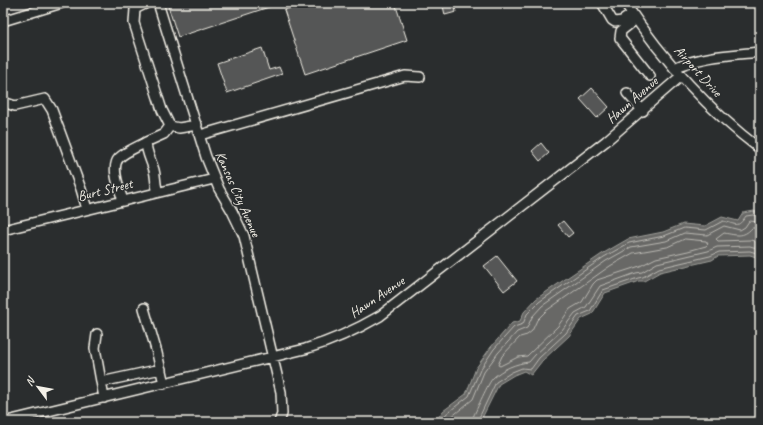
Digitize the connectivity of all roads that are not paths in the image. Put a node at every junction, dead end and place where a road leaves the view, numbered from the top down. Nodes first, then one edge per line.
1 (62, 3) edge
2 (147, 3) edge
3 (158, 3) edge
4 (602, 3) edge
5 (631, 9) edge
6 (3, 21) edge
7 (760, 52) edge
8 (674, 68) junction
9 (650, 76) dead end
10 (681, 76) junction
11 (420, 78) dead end
12 (627, 93) dead end
13 (3, 102) edge
14 (642, 110) junction
15 (197, 125) junction
16 (170, 126) junction
17 (200, 135) junction
18 (146, 142) junction
19 (760, 150) edge
20 (214, 178) junction
21 (158, 192) junction
22 (123, 200) junction
23 (87, 209) junction
24 (3, 230) edge
25 (144, 308) dead end
26 (97, 334) dead end
27 (274, 357) junction
28 (160, 369) junction
29 (101, 382) junction
30 (164, 384) junction
31 (104, 398) junction
32 (44, 412) junction
33 (21, 420) edge
34 (3, 422) edge
35 (46, 422) edge
36 (279, 422) edge

1 - 6 street
2 - 16 street
3 - 15 street, Kansas City Avenue
4 - 5 street
5 - 8 street, Airport Drive
5 - 9 street
7 - 8 street
8 - 10 street, Airport Drive
10 - 14 street, Hawn Avenue
10 - 19 street, Airport Drive
11 - 17 street
12 - 14 street
13 - 23 street
14 - 27 street, Hawn Avenue
15 - 16 street
15 - 17 street, Kansas City Avenue
16 - 18 street
17 - 20 street, Kansas City Avenue
18 - 21 street
18 - 22 street
20 - 21 street, Burt Street
20 - 27 street, Kansas City Avenue
21 - 22 street, Burt Street
22 - 23 street, Burt Street
23 - 24 street, Burt Street
25 - 28 street
26 - 29 street
27 - 30 street, Hawn Avenue
27 - 36 street, Kansas City Avenue
28 - 29 street
28 - 30 street
29 - 31 street
30 - 31 street, Hawn Avenue
31 - 32 street, Hawn Avenue
32 - 33 street, Hawn Avenue
32 - 35 street
33 - 34 street, Hawn Avenue

